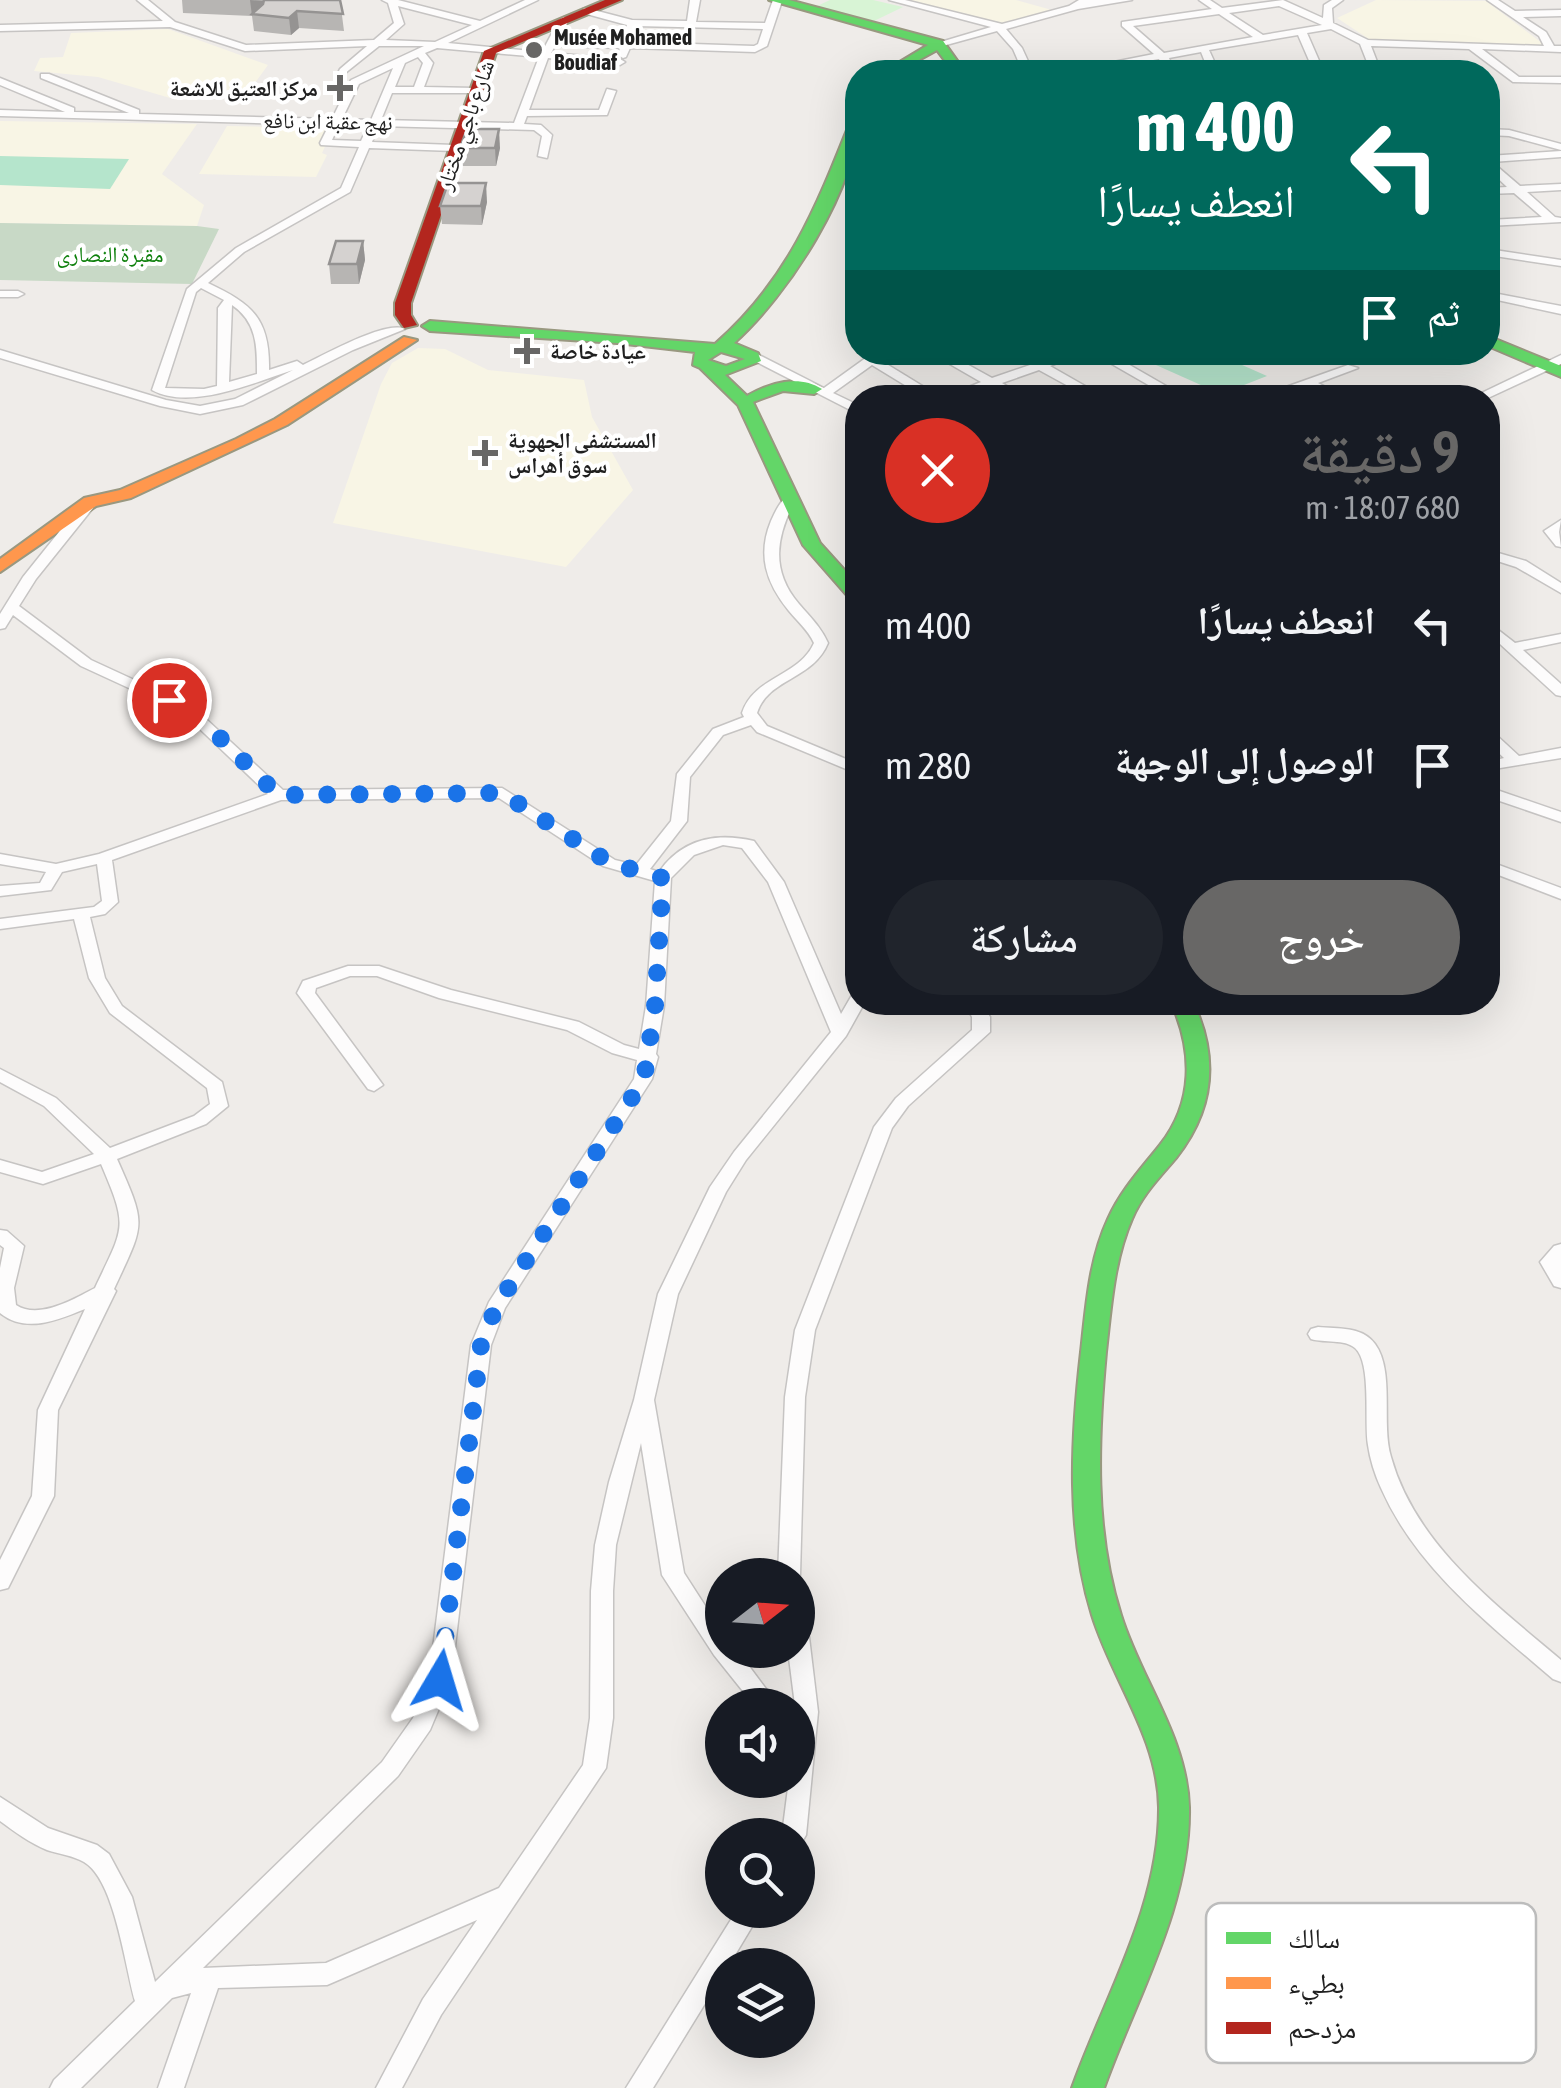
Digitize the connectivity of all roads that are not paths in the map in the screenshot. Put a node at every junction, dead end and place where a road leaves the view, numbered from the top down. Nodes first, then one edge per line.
1 (142, 0) edge
2 (392, 0) edge
3 (533, 0) edge
4 (616, 0) edge
5 (696, 0) edge
6 (776, 0) edge
7 (894, 0) edge
8 (1128, 0) edge
9 (1204, 0) edge
10 (1338, 0) edge
11 (1492, 0) edge
12 (1082, 2) edge
13 (1278, 2) edge
14 (586, 11) junction
15 (1221, 12) junction
16 (1561, 13) edge
17 (1514, 14) junction
18 (564, 20) junction
19 (632, 23) junction
20 (172, 24) junction
21 (480, 24) junction
22 (691, 24) junction
23 (769, 26) junction
24 (998, 26) junction
25 (1328, 27) junction
26 (0, 28) edge
27 (1302, 32) junction
28 (1561, 33) edge
29 (1544, 34) junction
30 (1262, 39) junction
31 (1365, 42) junction
32 (553, 43) junction
33 (376, 44) junction
34 (626, 44) junction
35 (938, 44) junction
36 (434, 45) junction
37 (1472, 47) junction
38 (1556, 49) edge
39 (1204, 50) junction
40 (490, 52) junction
41 (420, 53) junction
42 (544, 58) junction
43 (1164, 58) junction
44 (905, 60) edge
45 (950, 60) edge
46 (1022, 60) edge
47 (1155, 60) edge
48 (1209, 60) edge
49 (1313, 60) edge
50 (1372, 60) edge
51 (1490, 60) edge
52 (400, 62) junction
53 (1500, 68) edge
54 (344, 71) dead end
55 (45, 76) dead end
56 (1561, 80) edge
57 (0, 81) edge
58 (18, 88) junction
59 (388, 90) junction
60 (418, 90) junction
61 (475, 91) junction
62 (612, 91) dead end
63 (0, 98) edge
64 (0, 113) edge
65 (524, 113) junction
66 (84, 115) junction
67 (145, 116) junction
68 (335, 121) junction
69 (373, 122) junction
70 (463, 124) junction
71 (518, 126) junction
72 (1500, 133) edge
73 (362, 146) junction
74 (454, 148) junction
75 (1561, 150) edge
76 (845, 151) edge
77 (543, 156) dead end
78 (1500, 160) edge
79 (1500, 173) edge
80 (1561, 186) edge
81 (1516, 188) junction
82 (1500, 189) edge
83 (845, 190) edge
84 (1556, 220) edge
85 (1500, 222) edge
86 (1500, 254) edge
87 (1561, 263) edge
88 (199, 283) junction
89 (0, 294) edge
90 (18, 294) dead end
91 (231, 298) junction
92 (1500, 298) edge
93 (1561, 310) edge
94 (416, 331) junction
95 (1500, 344) edge
96 (349, 347) junction
97 (0, 354) edge
98 (728, 359) junction
99 (860, 365) edge
100 (889, 365) edge
101 (961, 365) edge
102 (1121, 365) edge
103 (1558, 365) edge
104 (1040, 366) joint
105 (1352, 368) dead end
106 (262, 376) junction
107 (992, 381) junction
108 (1308, 383) junction
109 (106, 384) junction
110 (917, 385) edge
111 (982, 385) edge
112 (999, 385) edge
113 (1076, 385) edge
114 (1157, 385) edge
115 (1302, 385) edge
116 (1312, 385) edge
117 (223, 389) junction
118 (816, 389) junction
119 (1500, 389) edge
120 (158, 390) junction
121 (1500, 397) edge
122 (754, 398) junction
123 (845, 404) edge
124 (794, 498) junction
125 (90, 502) junction
126 (1561, 524) edge
127 (1561, 543) edge
128 (1500, 558) edge
129 (0, 567) edge
130 (845, 581) edge
131 (1561, 589) edge
132 (12, 608) junction
133 (0, 625) edge
134 (1500, 637) edge
135 (1561, 638) edge
136 (1512, 648) junction
137 (1561, 692) edge
138 (752, 719) junction
139 (1500, 747) edge
140 (1561, 753) edge
141 (1516, 762) junction
142 (1500, 764) edge
143 (845, 765) edge
144 (278, 795) junction
145 (1500, 796) edge
146 (1561, 818) edge
147 (104, 858) junction
148 (0, 860) edge
149 (56, 868) junction
150 (1500, 871) edge
151 (639, 872) junction
152 (663, 878) junction
153 (6, 892) edge
154 (1561, 894) edge
155 (80, 914) junction
156 (6, 923) edge
157 (849, 1015) edge
158 (980, 1015) edge
159 (1189, 1015) edge
160 (840, 1032) junction
161 (649, 1057) junction
162 (0, 1075) edge
163 (374, 1085) dead end
164 (107, 1156) junction
165 (0, 1166) edge
166 (0, 1236) edge
167 (1561, 1251) edge
168 (1561, 1281) edge
169 (106, 1292) junction
170 (1318, 1334) dead end
171 (644, 1400) junction
172 (790, 1558) edge
173 (0, 1582) edge
174 (705, 1622) edge
175 (738, 1668) edge
176 (1561, 1673) edge
177 (754, 1688) edge
178 (0, 1808) edge
179 (509, 1895) junction
180 (739, 1928) edge
181 (209, 1977) junction
182 (158, 1997) junction
183 (62, 2088) edge
184 (170, 2088) edge
185 (389, 2088) edge
186 (639, 2088) edge
187 (1088, 2088) edge

1 - 20 street
2 - 21 street
2 - 33 street
3 - 21 street
4 - 14 street, شارع باجي مختار
5 - 22 street
6 - 23 street
6 - 35 street
7 - 24 street
8 - 12 street
9 - 15 street
10 - 25 street
11 - 17 street
12 - 24 street
13 - 15 street
13 - 25 street
14 - 18 street, شارع باجي مختار
14 - 19 street
15 - 30 street
15 - 43 street
16 - 17 street
17 - 29 street
18 - 32 street
18 - 40 street, شارع باجي مختار
19 - 22 street
19 - 34 street
20 - 26 street
20 - 33 street
21 - 36 street
22 - 23 street
23 - 34 street
24 - 35 street
24 - 46 street
25 - 27 street
25 - 31 street
27 - 30 street
27 - 49 street
28 - 29 street
29 - 38 street
30 - 39 street
31 - 37 street
31 - 50 street
32 - 34 street
32 - 42 street
33 - 36 street
33 - 54 street
34 - 42 street
35 - 44 street
35 - 45 street
36 - 40 street
36 - 41 street
37 - 38 street
37 - 51 street
39 - 43 street
39 - 48 street
40 - 42 street
40 - 61 street, شارع باجي مختار
41 - 52 street
41 - 60 street
42 - 65 street
43 - 47 street
52 - 59 street
52 - 68 street
53 - 56 street
55 - 67 street
57 - 58 street
58 - 63 street
58 - 66 street
59 - 60 street
59 - 69 street
60 - 61 street
61 - 70 street, شارع باجي مختار
62 - 65 street
64 - 66 street, نهج عقبة ابن نافع
65 - 71 street
66 - 67 street, نهج عقبة ابن نافع
67 - 68 street, نهج عقبة ابن نافع
68 - 69 street, نهج عقبة ابن نافع
68 - 73 street
69 - 70 street, نهج عقبة ابن نافع
69 - 73 street
70 - 71 street, نهج عقبة ابن نافع
70 - 74 street, شارع باجي مختار
71 - 77 street
72 - 75 street
73 - 74 street
73 - 88 street
74 - 94 street, شارع باجي مختار
75 - 78 street
76 - 98 street
79 - 81 street
80 - 81 street
81 - 82 street
81 - 84 street
83 - 98 street
84 - 85 street
86 - 87 street
88 - 91 street
88 - 120 street
89 - 90 street
91 - 106 street
91 - 117 street
92 - 93 street
94 - 96 street
94 - 98 street
94 - 125 street
95 - 103 street
96 - 106 street
96 - 109 street
97 - 109 street
98 - 118 street
98 - 122 street
98 - 124 street
99 - 118 street
100 - 110 street
101 - 107 street
102 - 114 street
103 - 119 street
103 - 121 street
104 - 107 street
104 - 113 street
105 - 108 street
106 - 117 street
107 - 111 street
107 - 112 street
108 - 115 street
108 - 116 street
109 - 120 street
117 - 120 street
118 - 122 street
118 - 123 street
122 - 124 street
124 - 130 street
124 - 138 street
125 - 129 street
125 - 132 street
126 - 127 street
128 - 131 street
132 - 133 street
132 - 144 street
134 - 136 street
135 - 136 street
136 - 137 street
138 - 143 street
138 - 151 street
139 - 141 street
140 - 141 street
141 - 142 street
144 - 147 street
144 - 151 street
145 - 146 street
147 - 149 street
147 - 155 street
148 - 149 street
149 - 153 street
150 - 154 street
151 - 152 street
152 - 160 street
152 - 161 street
153 - 156 street
155 - 156 street
155 - 164 street
157 - 160 street
158 - 172 street
159 - 187 street
160 - 171 street
161 - 163 street
161 - 182 street
162 - 164 street
164 - 165 street
164 - 169 street
166 - 169 street
167 - 168 street
169 - 173 street
170 - 176 street
171 - 174 street
171 - 179 street
175 - 177 street
178 - 182 street
179 - 181 street
179 - 185 street
180 - 186 street
181 - 182 street
181 - 184 street
182 - 183 street

